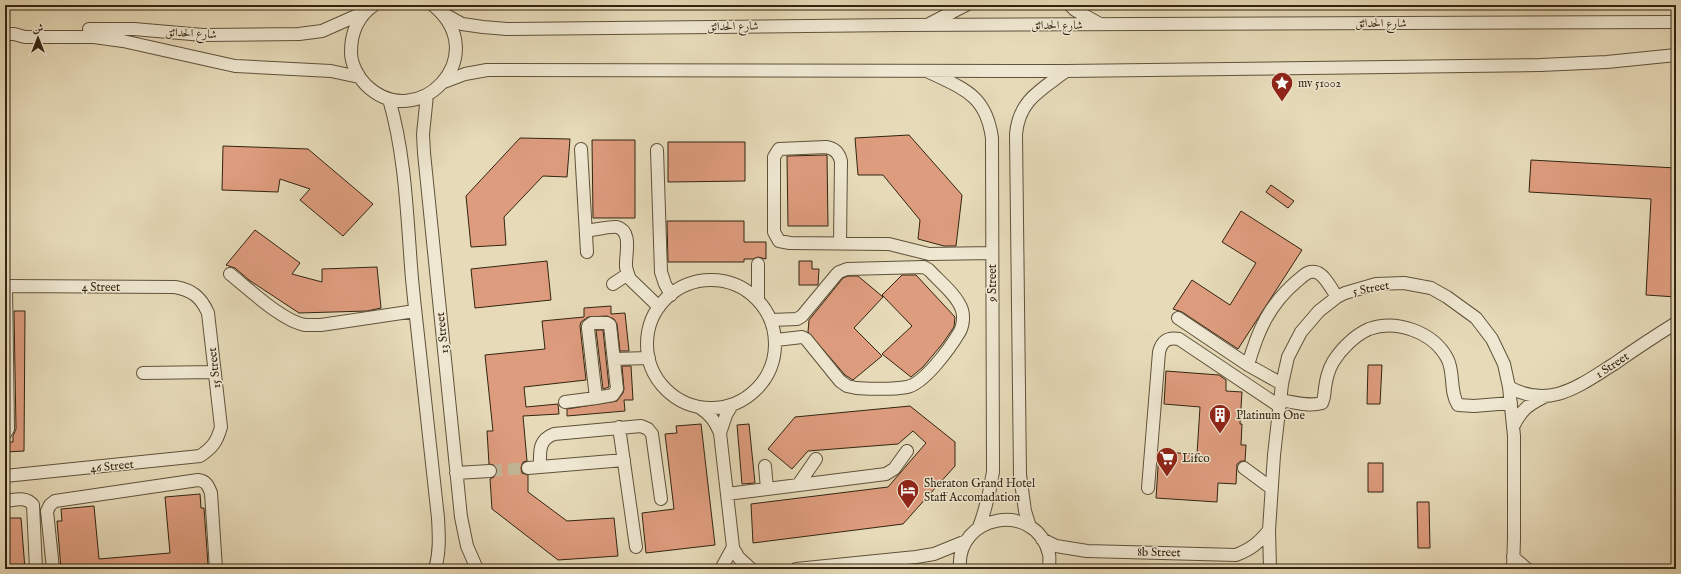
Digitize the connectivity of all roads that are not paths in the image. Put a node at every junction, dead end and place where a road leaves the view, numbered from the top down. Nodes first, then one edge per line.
1 (966, 5) edge
2 (1070, 5) edge
3 (370, 9) edge
4 (438, 9) edge
5 (1676, 22) edge
6 (1102, 24) junction
7 (929, 25) junction
8 (9, 34) edge
9 (1676, 55) edge
10 (926, 70) junction
11 (1066, 71) junction
12 (359, 77) junction
13 (444, 82) junction
14 (427, 95) junction
15 (389, 99) junction
16 (581, 149) dead end
17 (657, 150) dead end
18 (586, 232) junction
19 (840, 243) junction
20 (587, 252) dead end
21 (992, 253) junction
22 (758, 264) dead end
23 (230, 274) dead end
24 (628, 274) junction
25 (613, 284) dead end
26 (5, 286) edge
27 (196, 295) joint
28 (671, 295) junction
29 (1337, 297) junction
30 (758, 300) junction
31 (659, 307) junction
32 (415, 310) junction
33 (1178, 318) dead end
34 (771, 320) junction
35 (1675, 324) edge
36 (776, 340) junction
37 (649, 358) junction
38 (614, 359) junction
39 (1248, 365) junction
40 (6, 371) edge
41 (215, 372) junction
42 (143, 373) dead end
43 (1282, 384) junction
44 (1509, 387) junction
45 (1547, 396) junction
46 (596, 398) junction
47 (565, 402) dead end
48 (1280, 403) junction
49 (1511, 403) junction
50 (732, 405) junction
51 (699, 407) junction
52 (619, 427) junction
53 (1513, 427) junction
54 (720, 433) junction
55 (5, 434) edge
56 (215, 444) joint
57 (907, 451) dead end
58 (816, 459) dead end
59 (624, 460) junction
60 (765, 466) dead end
61 (540, 467) junction
62 (528, 468) tunnel mouth
63 (1244, 468) dead end
64 (490, 471) tunnel mouth
65 (456, 474) junction
66 (5, 476) edge
67 (798, 485) junction
68 (1148, 488) dead end
69 (1271, 488) junction
70 (767, 489) junction
71 (727, 494) junction
72 (662, 499) dead end
73 (5, 501) edge
74 (979, 527) junction
75 (1030, 527) junction
76 (1269, 530) junction
77 (1042, 539) junction
78 (966, 541) junction
79 (636, 547) dead end
80 (733, 548) junction
81 (1513, 557) junction
82 (36, 569) edge
83 (53, 569) edge
84 (216, 569) edge
85 (435, 569) edge
86 (477, 569) edge
87 (722, 569) edge
88 (751, 569) edge
89 (796, 569) edge
90 (960, 569) edge
91 (1049, 569) edge
92 (1270, 569) edge
93 (1513, 569) edge
94 (1527, 569) edge

1 - 7 street
2 - 6 street
3 - 8 street, شارع الحدائق
3 - 12 street
4 - 7 street, شارع الحدائق
4 - 13 street
5 - 6 street, شارع الحدائق
6 - 7 street, شارع الحدائق
8 - 12 street, شارع الحدائق
9 - 11 street
10 - 11 street
10 - 13 street
10 - 21 street, 9 Street
11 - 75 street
12 - 15 street
13 - 14 street
14 - 15 street
14 - 65 street, 13 Street
15 - 32 street, 13 Street
16 - 18 street
17 - 28 street
18 - 20 street
18 - 24 street
19 - 19 street
19 - 21 street
21 - 74 street, 9 Street
22 - 30 street
23 - 32 street
24 - 25 street
24 - 31 street
26 - 27 street, 4 Street
26 - 40 street
27 - 41 street, 15 Street
28 - 30 street
28 - 31 street
29 - 39 street
29 - 43 street, 5 Street
29 - 44 street, 5 Street
30 - 34 street
31 - 37 street
32 - 85 street, 13 Street
33 - 39 street
34 - 36 street
34 - 36 street
35 - 45 street, 1 Street
36 - 50 street
37 - 38 street
37 - 51 street
38 - 46 street
38 - 46 street
39 - 43 street
40 - 55 street
41 - 42 street
41 - 56 street, 15 Street
43 - 48 street, 5 Street
44 - 45 street, 1 Street
44 - 49 street, 5 Street
45 - 53 street, 1 Street
46 - 47 street
48 - 49 street
48 - 68 street
48 - 69 street, 5 Street
49 - 53 street, 5 Street
50 - 51 street
50 - 54 street
51 - 54 street
52 - 59 street
52 - 61 street
52 - 72 street
53 - 81 street, 5 Street
54 - 71 street
56 - 66 street, 46 Street
57 - 67 street
58 - 67 street
59 - 61 street
59 - 79 street
60 - 70 street
61 - 62 street
63 - 69 street
64 - 65 street
65 - 86 street, 13 Street
67 - 70 street
69 - 76 street, 5 Street
70 - 71 street
71 - 80 street
73 - 82 street
74 - 75 street
74 - 78 street
75 - 77 street
76 - 77 street, 8b Street
76 - 92 street, 5 Street
77 - 91 street
78 - 89 street
78 - 90 street
80 - 87 street
80 - 88 street
81 - 93 street, 5 Street
81 - 94 street
83 - 84 street

